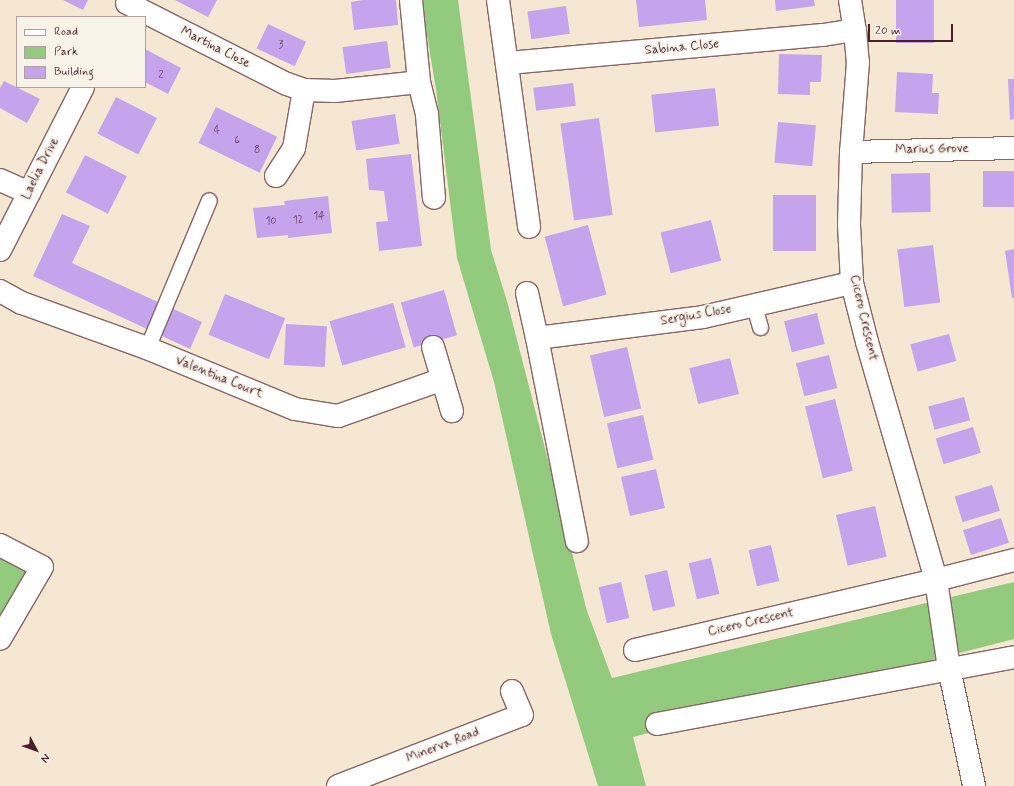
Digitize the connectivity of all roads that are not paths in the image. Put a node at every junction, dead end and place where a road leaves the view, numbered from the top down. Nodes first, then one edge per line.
1 (411, 0) edge
2 (498, 0) edge
3 (850, 0) edge
4 (125, 7) edge
5 (144, 16) edge
6 (146, 17) edge
7 (855, 30) junction
8 (508, 63) junction
9 (419, 82) junction
10 (82, 88) edge
11 (304, 90) junction
12 (1014, 148) edge
13 (851, 152) junction
14 (276, 176) dead end
15 (0, 180) edge
16 (29, 193) junction
17 (434, 198) dead end
18 (209, 200) dead end
19 (529, 227) dead end
20 (0, 250) edge
21 (852, 283) junction
22 (0, 291) edge
23 (527, 293) dead end
24 (754, 306) junction
25 (760, 327) dead end
26 (537, 338) junction
27 (433, 347) dead end
28 (147, 348) junction
29 (443, 379) junction
30 (452, 411) dead end
31 (577, 541) dead end
32 (0, 545) edge
33 (1014, 560) edge
34 (936, 580) junction
35 (0, 639) edge
36 (635, 650) dead end
37 (1014, 657) edge
38 (949, 668) junction
39 (512, 691) dead end
40 (657, 724) dead end
41 (374, 779) edge
42 (338, 786) edge
43 (974, 786) edge

1 - 9 street
2 - 8 street
3 - 7 street, Cicero Crescent
4 - 5 street, Martina Close
6 - 11 street, Martina Close
7 - 8 street, Sabina Close
7 - 13 street, Cicero Crescent
8 - 19 street
9 - 11 street, Martina Close
9 - 17 street
10 - 16 street, Laelia Drive
11 - 14 street
12 - 13 street, Marius Grove
13 - 21 street, Cicero Crescent
15 - 16 street
16 - 20 street, Laelia Drive
18 - 28 lane
21 - 24 street, Sergius Close
21 - 34 street, Cicero Crescent
22 - 28 street, Valentina Court
23 - 26 street
24 - 25 lane
24 - 26 street, Sergius Close
26 - 31 street
27 - 29 street
28 - 29 street, Valentina Court
29 - 30 street
32 - 35 street
33 - 34 street, Cicero Crescent
34 - 36 street, Cicero Crescent
34 - 38 street, Cicero Crescent
37 - 38 street
38 - 40 street
38 - 43 street, Cicero Crescent
39 - 41 street, Minerva Road
41 - 42 street, Minerva Road

